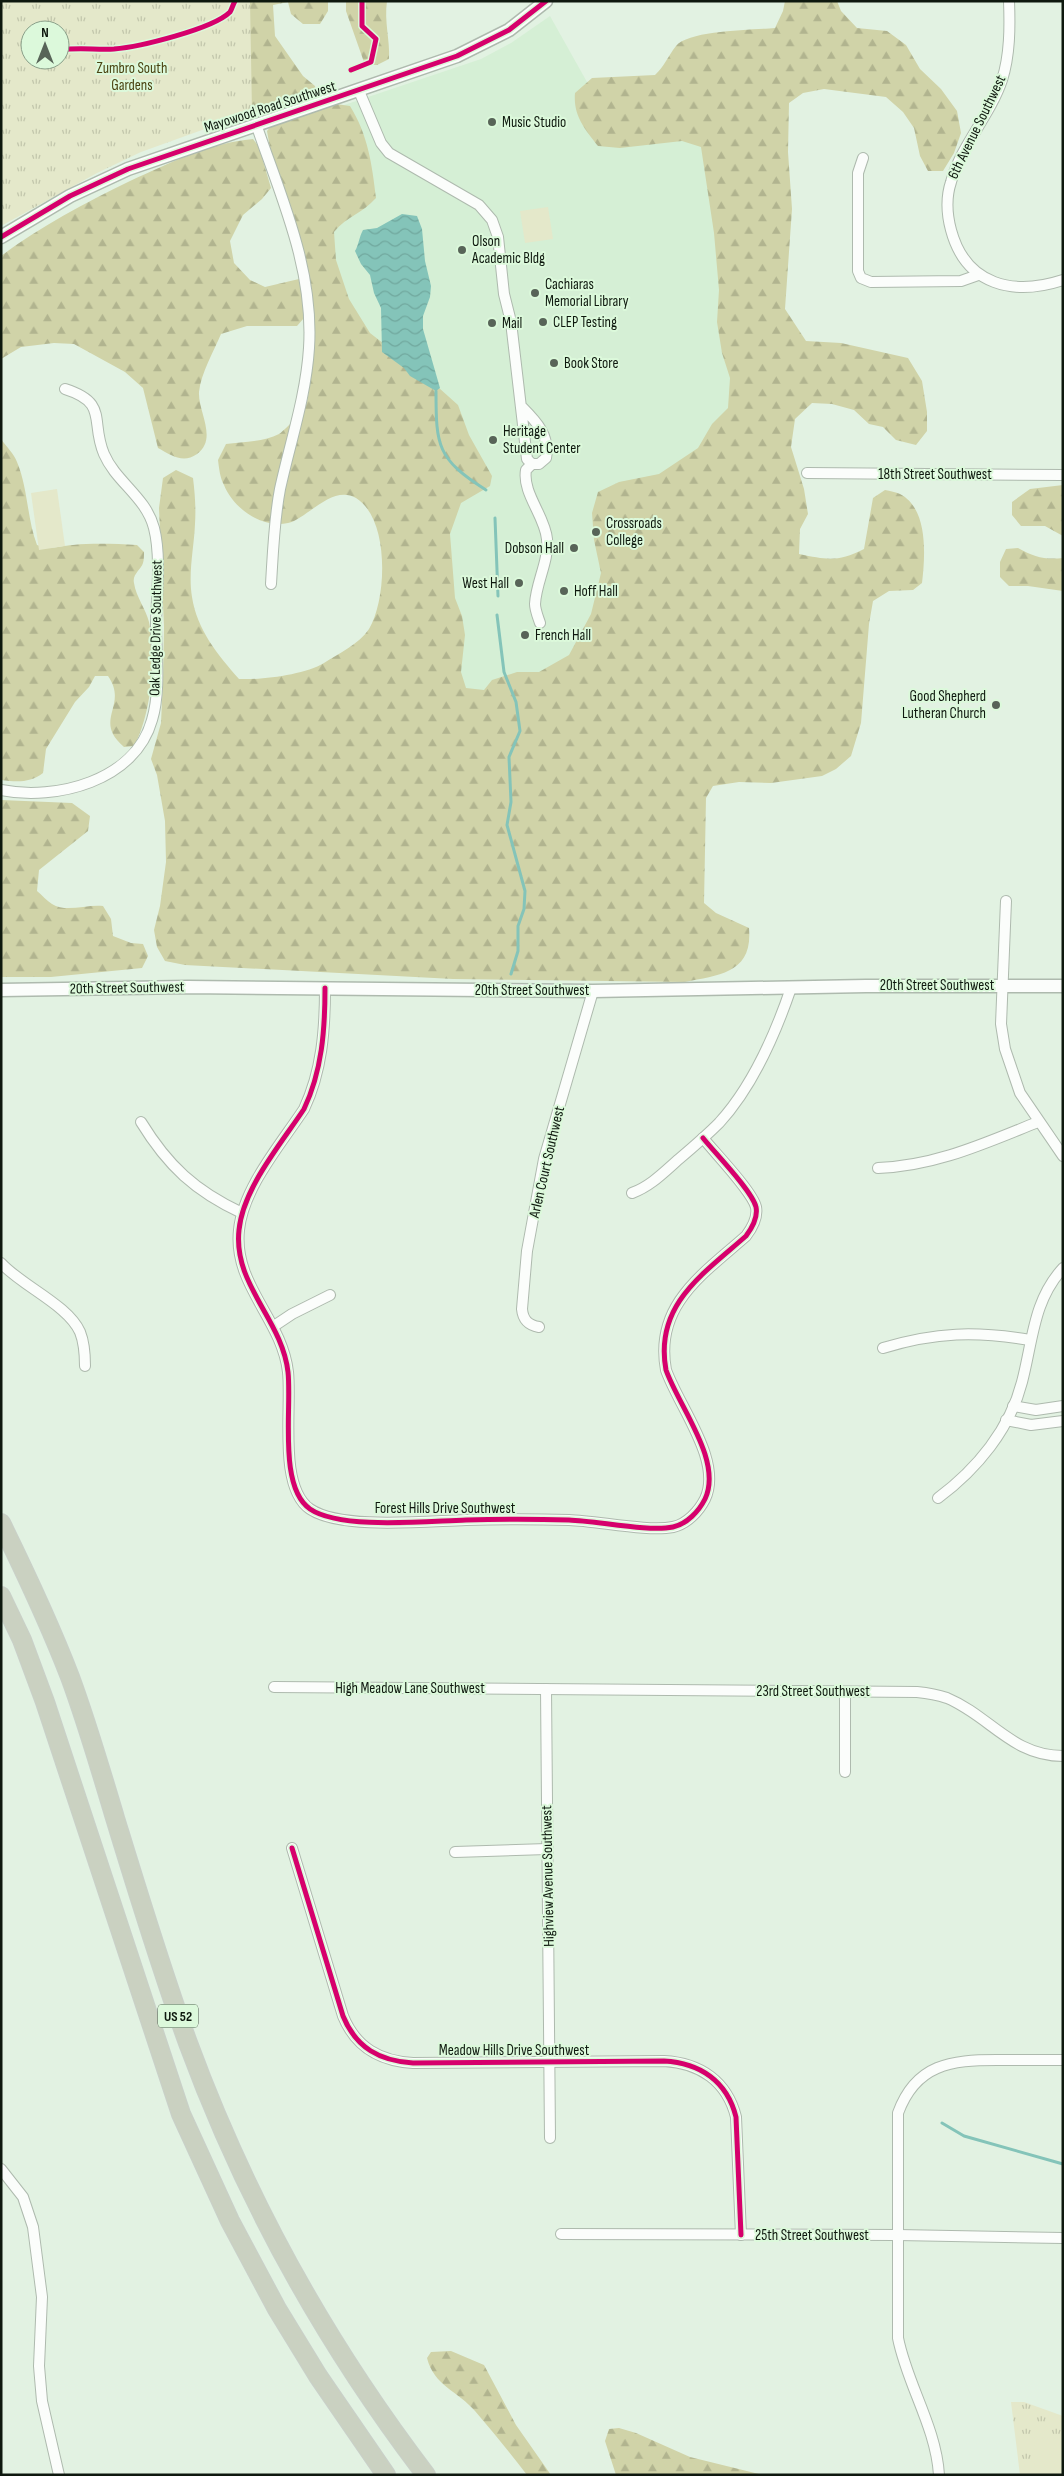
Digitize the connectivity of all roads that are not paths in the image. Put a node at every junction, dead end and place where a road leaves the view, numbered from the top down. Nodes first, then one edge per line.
1 (546, 1) edge
2 (1010, 1) edge
3 (359, 91) junction
4 (256, 124) junction
5 (863, 158) dead end
6 (1, 237) edge
7 (978, 275) junction
8 (1063, 280) edge
9 (65, 389) dead end
10 (522, 407) junction
11 (532, 464) junction
12 (807, 473) dead end
13 (1063, 475) edge
14 (271, 584) dead end
15 (540, 622) dead end
16 (1, 790) edge
17 (1006, 901) dead end
18 (1004, 985) junction
19 (1063, 986) edge
20 (324, 988) junction
21 (791, 988) junction
22 (1, 990) edge
23 (593, 991) junction
24 (141, 1122) dead end
25 (1038, 1122) junction
26 (703, 1138) junction
27 (1063, 1156) edge
28 (878, 1168) dead end
29 (632, 1193) dead end
30 (242, 1213) junction
31 (1, 1263) edge
32 (1063, 1268) edge
33 (330, 1295) dead end
34 (274, 1326) junction
35 (539, 1327) dead end
36 (1030, 1340) junction
37 (883, 1348) dead end
38 (85, 1366) dead end
39 (1013, 1406) junction
40 (1063, 1406) edge
41 (1006, 1420) junction
42 (1063, 1421) edge
43 (938, 1498) dead end
44 (1, 1523) edge
45 (1, 1596) edge
46 (274, 1687) dead end
47 (546, 1689) junction
48 (845, 1692) junction
49 (1063, 1756) edge
50 (846, 1772) dead end
51 (292, 1848) dead end
52 (547, 1849) junction
53 (455, 1852) dead end
54 (1063, 2060) edge
55 (550, 2063) junction
56 (550, 2138) dead end
57 (1, 2169) edge
58 (561, 2234) dead end
59 (742, 2235) junction
60 (898, 2235) junction
61 (1063, 2238) edge
62 (59, 2475) edge
63 (386, 2475) edge
64 (426, 2475) edge
65 (939, 2475) edge

1 - 3 street, Mayowood Road Southwest
2 - 7 street, 6th Avenue Southwest
3 - 4 street, Mayowood Road Southwest
3 - 10 street
4 - 6 street, Mayowood Road Southwest
4 - 14 street, Mayowood Road Southwest
5 - 7 street
7 - 8 street
9 - 16 street, Oak Ledge Drive Southwest
10 - 11 street
10 - 11 street
11 - 15 street
12 - 13 street, 18th Street Southwest
17 - 18 street
18 - 19 street, 20th Street Southwest
18 - 21 street, 20th Street Southwest
18 - 25 street
20 - 22 street, 20th Street Southwest
20 - 23 street, 20th Street Southwest
20 - 30 street, Forest Hills Drive Southwest
21 - 23 street, 20th Street Southwest
21 - 26 street
23 - 35 street, Arlen Court Southwest
24 - 30 street
25 - 27 street
25 - 28 street
26 - 29 street
26 - 34 street, Forest Hills Drive Southwest
30 - 34 street, Forest Hills Drive Southwest
31 - 38 street
32 - 36 street
33 - 34 street
36 - 37 street
36 - 39 street
39 - 40 street
39 - 41 street
41 - 42 street
41 - 43 street
44 - 64 highway, US 52
45 - 63 highway, US 52
46 - 47 street, High Meadow Lane Southwest
47 - 48 street, 23rd Street Southwest
47 - 52 street, Highview Avenue Southwest
48 - 49 street, 23rd Street Southwest
48 - 50 street
51 - 55 street, Meadow Hills Drive Southwest
52 - 53 street
52 - 55 street, Highview Avenue Southwest
54 - 60 street
55 - 56 street, Highview Avenue Southwest
55 - 59 street, Meadow Hills Drive Southwest
57 - 62 street
58 - 59 street, 25th Street Southwest
59 - 60 street, 25th Street Southwest
60 - 61 street, 25th Street Southwest
60 - 65 street

